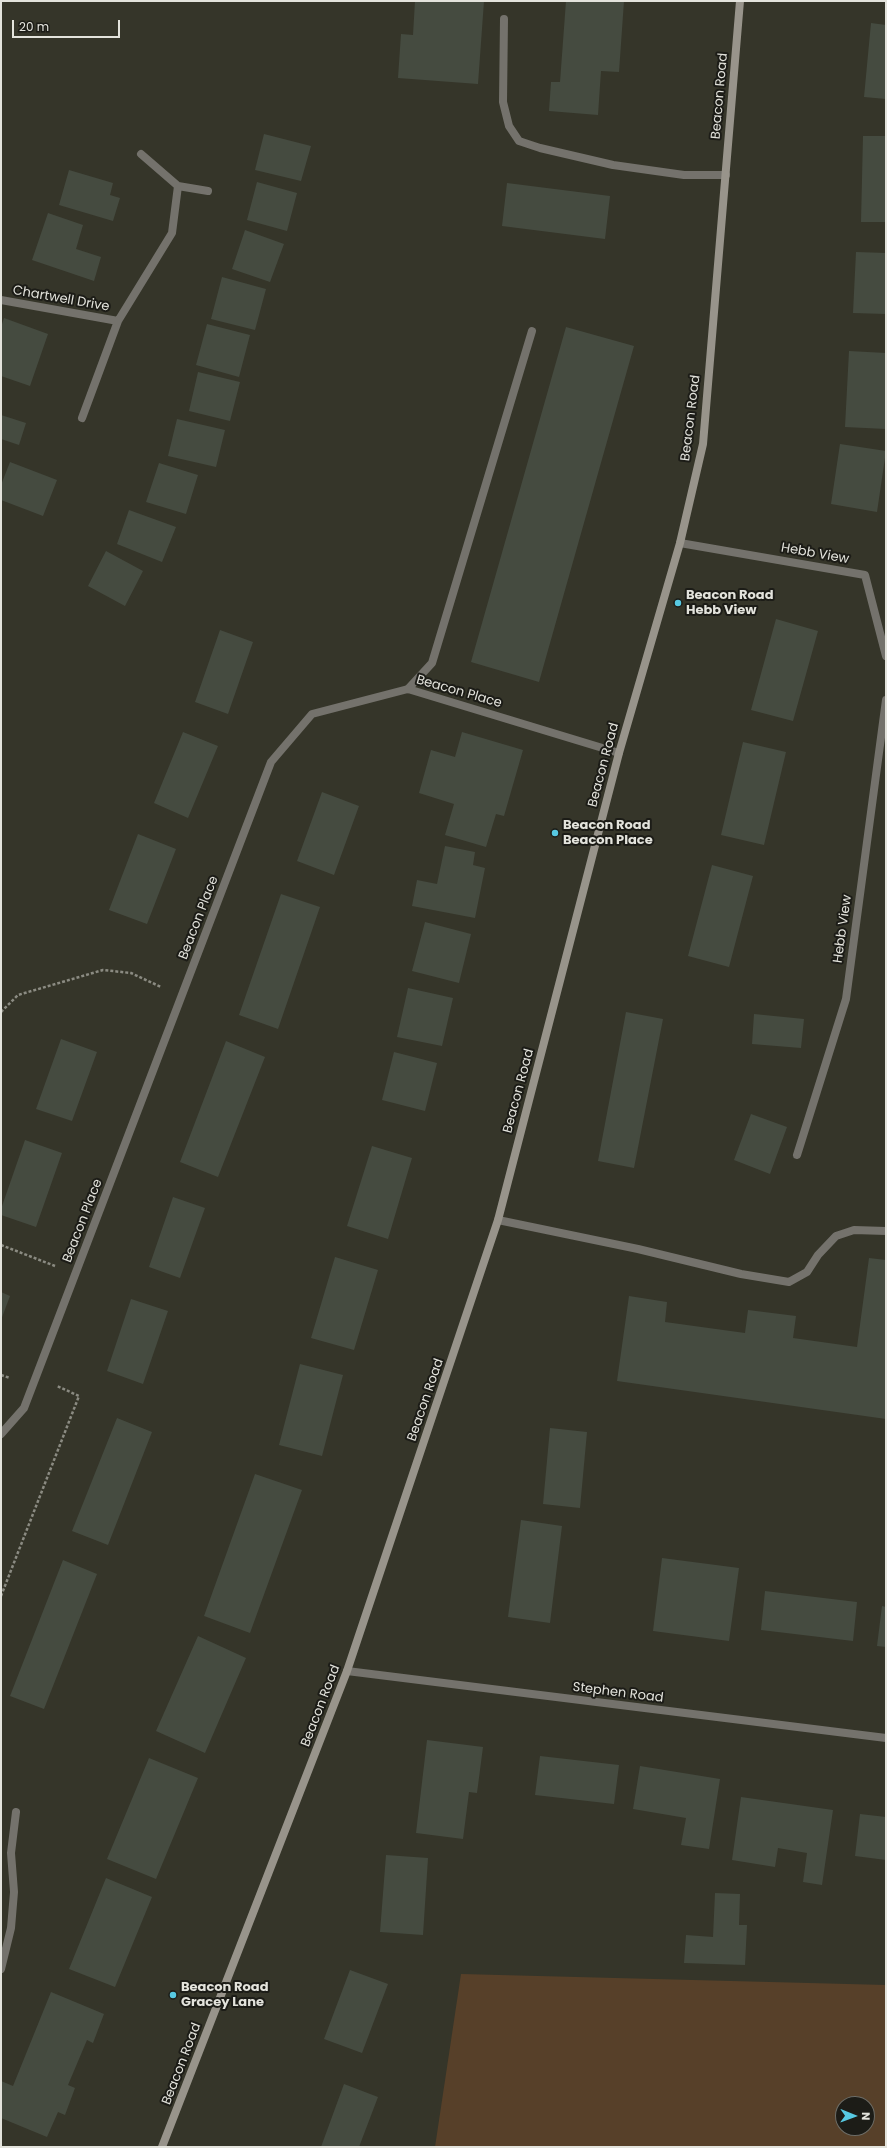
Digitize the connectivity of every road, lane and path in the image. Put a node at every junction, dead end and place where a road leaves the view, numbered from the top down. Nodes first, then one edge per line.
1 (740, 1) edge
2 (504, 19) dead end
3 (140, 154) dead end
4 (726, 175) junction
5 (178, 186) junction
6 (208, 190) dead end
7 (1, 300) edge
8 (118, 321) junction
9 (532, 331) dead end
10 (82, 418) dead end
11 (680, 544) junction
12 (886, 656) edge
13 (408, 689) junction
14 (886, 700) edge
15 (619, 753) junction
16 (181, 997) junction
17 (1, 1012) edge
18 (797, 1156) dead end
19 (498, 1220) junction
20 (886, 1231) edge
21 (1, 1245) edge
22 (75, 1274) junction
23 (36, 1377) junction
24 (1, 1434) edge
25 (1, 1596) edge
26 (347, 1671) junction
27 (886, 1738) edge
28 (16, 1812) dead end
29 (1, 1970) edge
30 (162, 2147) edge

1 - 4 main road, Beacon Road
2 - 4 street
3 - 5 street
4 - 11 main road, Beacon Road
5 - 6 street
5 - 8 street, Chartwell Drive
7 - 8 street, Chartwell Drive
8 - 10 street, Chartwell Drive
9 - 13 street
11 - 12 street, Hebb View
11 - 15 main road, Beacon Road
13 - 15 street, Beacon Place
13 - 16 street, Beacon Place
14 - 18 street, Hebb View
15 - 19 main road, Beacon Road
16 - 17 path
16 - 22 street, Beacon Place
19 - 20 street
19 - 26 main road, Beacon Road
21 - 22 path
22 - 23 street, Beacon Place
23 - 24 street, Beacon Place
23 - 25 path
26 - 27 street, Stephen Road
26 - 30 main road, Beacon Road
28 - 29 street

